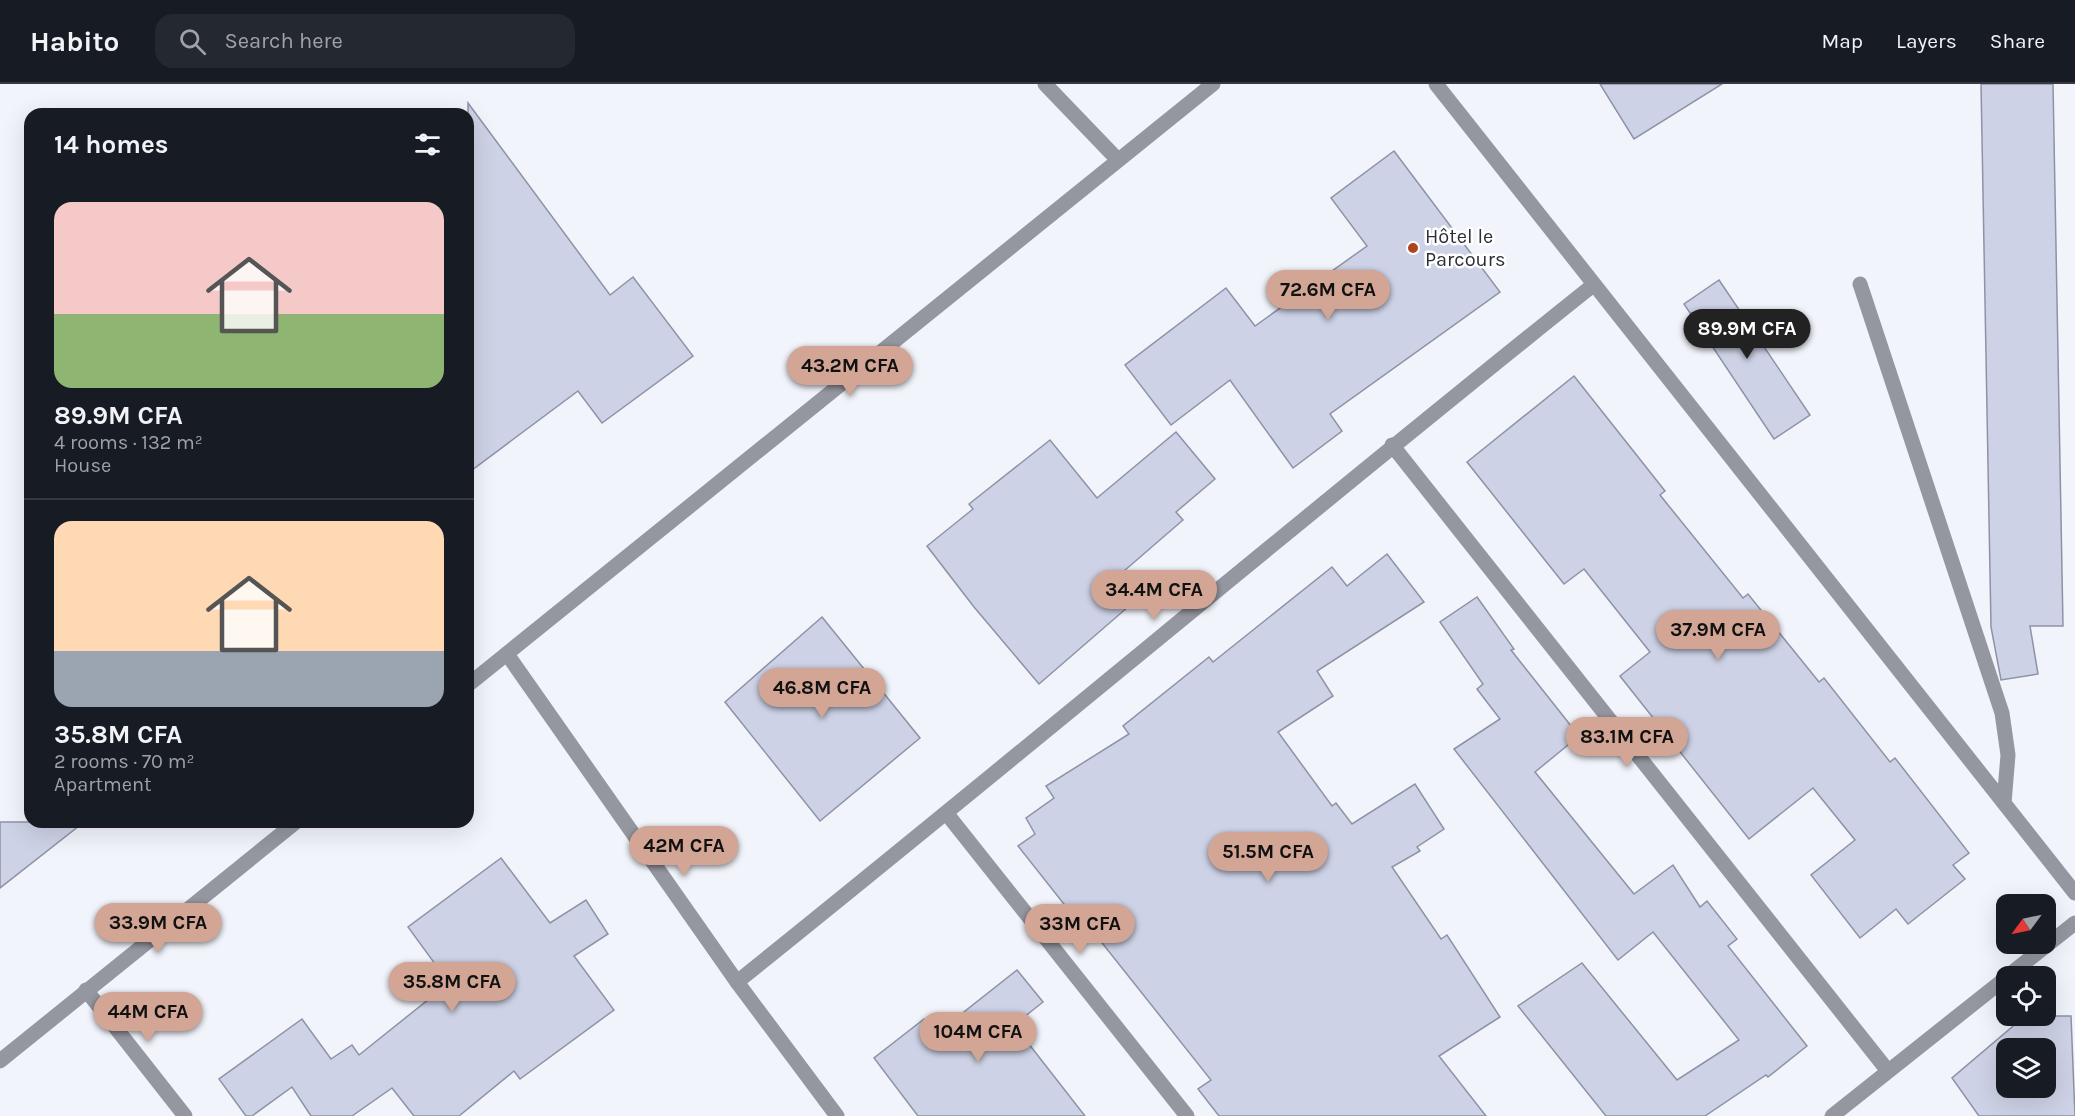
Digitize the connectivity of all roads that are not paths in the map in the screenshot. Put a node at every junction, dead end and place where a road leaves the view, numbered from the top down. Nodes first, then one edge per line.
1 (1045, 84) edge
2 (1213, 84) edge
3 (1436, 84) edge
4 (1117, 159) junction
5 (1860, 284) dead end
6 (1592, 286) junction
7 (1392, 445) junction
8 (507, 654) junction
9 (474, 680) edge
10 (2004, 803) junction
11 (947, 814) junction
12 (288, 828) edge
13 (2075, 893) edge
14 (2075, 923) edge
15 (2021, 966) edge
16 (737, 982) junction
17 (1996, 986) edge
18 (86, 990) junction
19 (0, 1061) edge
20 (1888, 1071) junction
21 (185, 1116) edge
22 (837, 1116) edge
23 (1187, 1116) edge
24 (1832, 1116) edge

1 - 4 street
2 - 4 street
3 - 6 street
4 - 8 street
5 - 10 street
6 - 7 street
6 - 10 street
7 - 11 street
7 - 20 street
8 - 9 street
8 - 16 street
10 - 13 street
11 - 16 street
11 - 23 street
12 - 18 street
14 - 15 street
16 - 22 street
17 - 20 street
18 - 19 street
18 - 21 street
20 - 24 street

